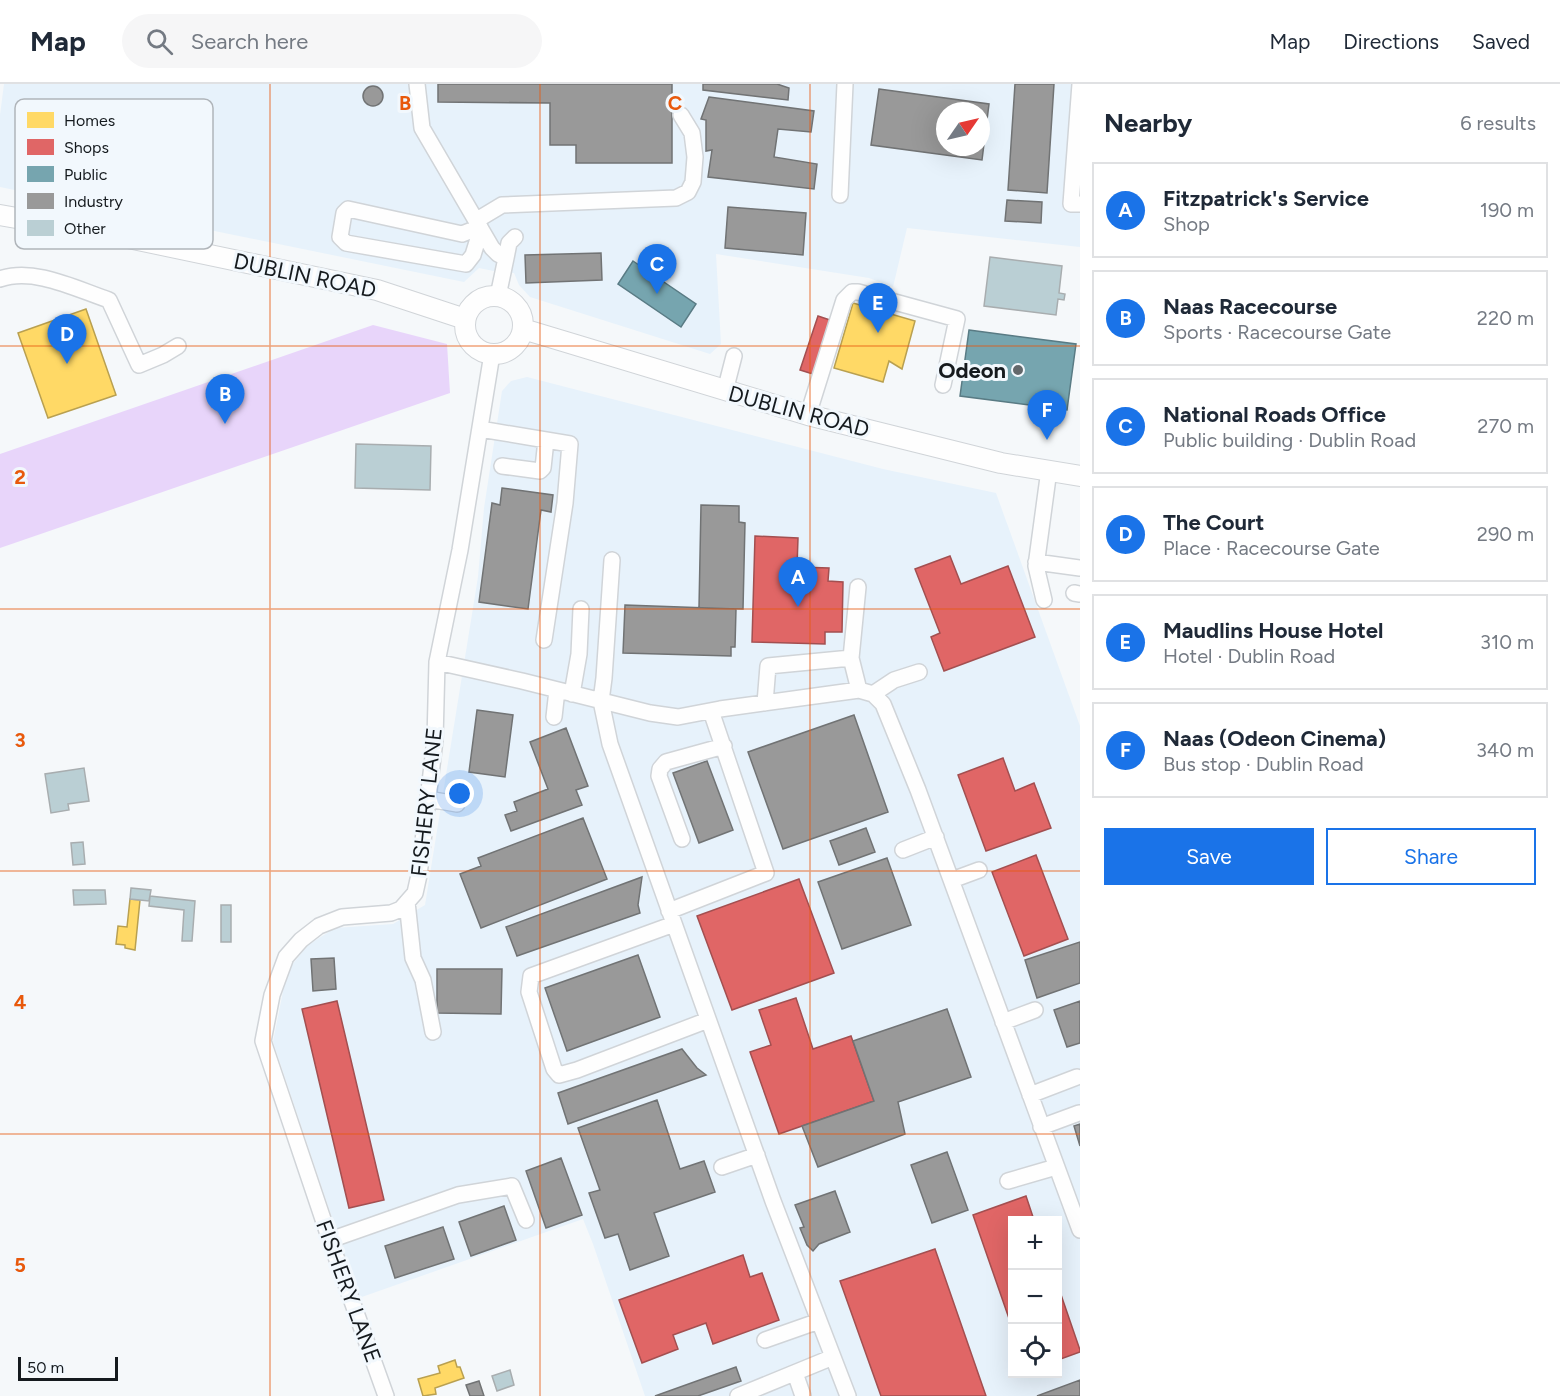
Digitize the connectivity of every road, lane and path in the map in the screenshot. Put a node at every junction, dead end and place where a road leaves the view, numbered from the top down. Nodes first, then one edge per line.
1 (417, 84) edge
2 (845, 84) edge
3 (1080, 84) edge
4 (681, 115) dead end
5 (840, 195) dead end
6 (1080, 204) edge
7 (0, 215) edge
8 (15, 218) edge
9 (479, 225) junction
10 (515, 237) dead end
11 (181, 249) edge
12 (506, 258) junction
13 (0, 279) edge
14 (498, 296) junction
15 (465, 319) junction
16 (523, 328) junction
17 (178, 346) dead end
18 (492, 354) junction
19 (734, 356) dead end
20 (944, 385) dead end
21 (725, 391) junction
22 (808, 415) junction
23 (480, 429) junction
24 (546, 440) junction
25 (502, 466) dead end
26 (1049, 470) junction
27 (1080, 476) edge
28 (612, 560) dead end
29 (1036, 562) junction
30 (1080, 568) edge
31 (858, 587) dead end
32 (1044, 600) dead end
33 (581, 609) dead end
34 (544, 640) dead end
35 (851, 658) junction
36 (437, 662) junction
37 (919, 672) dead end
38 (557, 690) junction
39 (866, 692) junction
40 (572, 694) junction
41 (601, 701) junction
42 (765, 703) junction
43 (711, 711) junction
44 (554, 717) dead end
45 (724, 746) junction
46 (428, 799) junction
47 (457, 804) dead end
48 (936, 837) junction
49 (682, 839) dead end
50 (903, 850) dead end
51 (979, 870) dead end
52 (952, 880) junction
53 (407, 902) junction
54 (672, 917) junction
55 (1035, 1010) dead end
56 (708, 1020) junction
57 (1003, 1022) junction
58 (433, 1032) dead end
59 (1077, 1077) dead end
60 (1030, 1095) junction
61 (1079, 1113) edge
62 (1041, 1126) junction
63 (757, 1155) junction
64 (722, 1167) dead end
65 (1056, 1167) junction
66 (1008, 1181) dead end
67 (526, 1220) dead end
68 (1079, 1223) edge
69 (330, 1240) junction
70 (819, 1321) junction
71 (765, 1340) dead end
72 (833, 1357) junction
73 (795, 1373) junction
74 (756, 1392) edge
75 (386, 1396) edge
76 (738, 1396) edge
77 (803, 1396) edge
78 (848, 1396) edge

1 - 9 street
2 - 5 street
3 - 6 street
4 - 9 street
7 - 8 main road, DUBLIN ROAD
9 - 9 street
9 - 12 street
10 - 12 street
11 - 15 main road, DUBLIN ROAD
12 - 14 street
13 - 17 street
14 - 15 main road
14 - 16 main road
15 - 18 main road
16 - 18 main road
16 - 21 main road, DUBLIN ROAD
18 - 23 street, FISHERY LANE
19 - 21 street
20 - 22 street
21 - 22 main road, DUBLIN ROAD
22 - 26 main road, DUBLIN ROAD
23 - 24 street
23 - 36 street, FISHERY LANE
24 - 25 street
24 - 34 street
26 - 27 main road, DUBLIN ROAD
26 - 29 street
28 - 41 street
29 - 30 street
29 - 32 street
31 - 35 street
33 - 40 street
35 - 39 street
35 - 42 street
36 - 38 street
36 - 46 street, FISHERY LANE
37 - 39 street
38 - 40 street
38 - 44 street
39 - 42 street
39 - 48 street
40 - 41 street
41 - 43 street
41 - 54 street
42 - 43 street
43 - 45 street
45 - 49 street
45 - 54 street
46 - 47 street
46 - 53 street, FISHERY LANE
48 - 50 street
48 - 52 street
51 - 52 street
52 - 57 street
53 - 58 street
53 - 69 street, FISHERY LANE
54 - 56 street
54 - 56 street
55 - 57 street
56 - 63 street
57 - 60 street
59 - 60 street
60 - 62 street
61 - 62 street
62 - 65 street
63 - 64 street
63 - 70 street
65 - 66 street
65 - 68 street
67 - 69 street
69 - 75 street, FISHERY LANE
70 - 71 street
70 - 72 street
72 - 73 street
72 - 78 street
73 - 74 street
73 - 77 street
74 - 76 street

